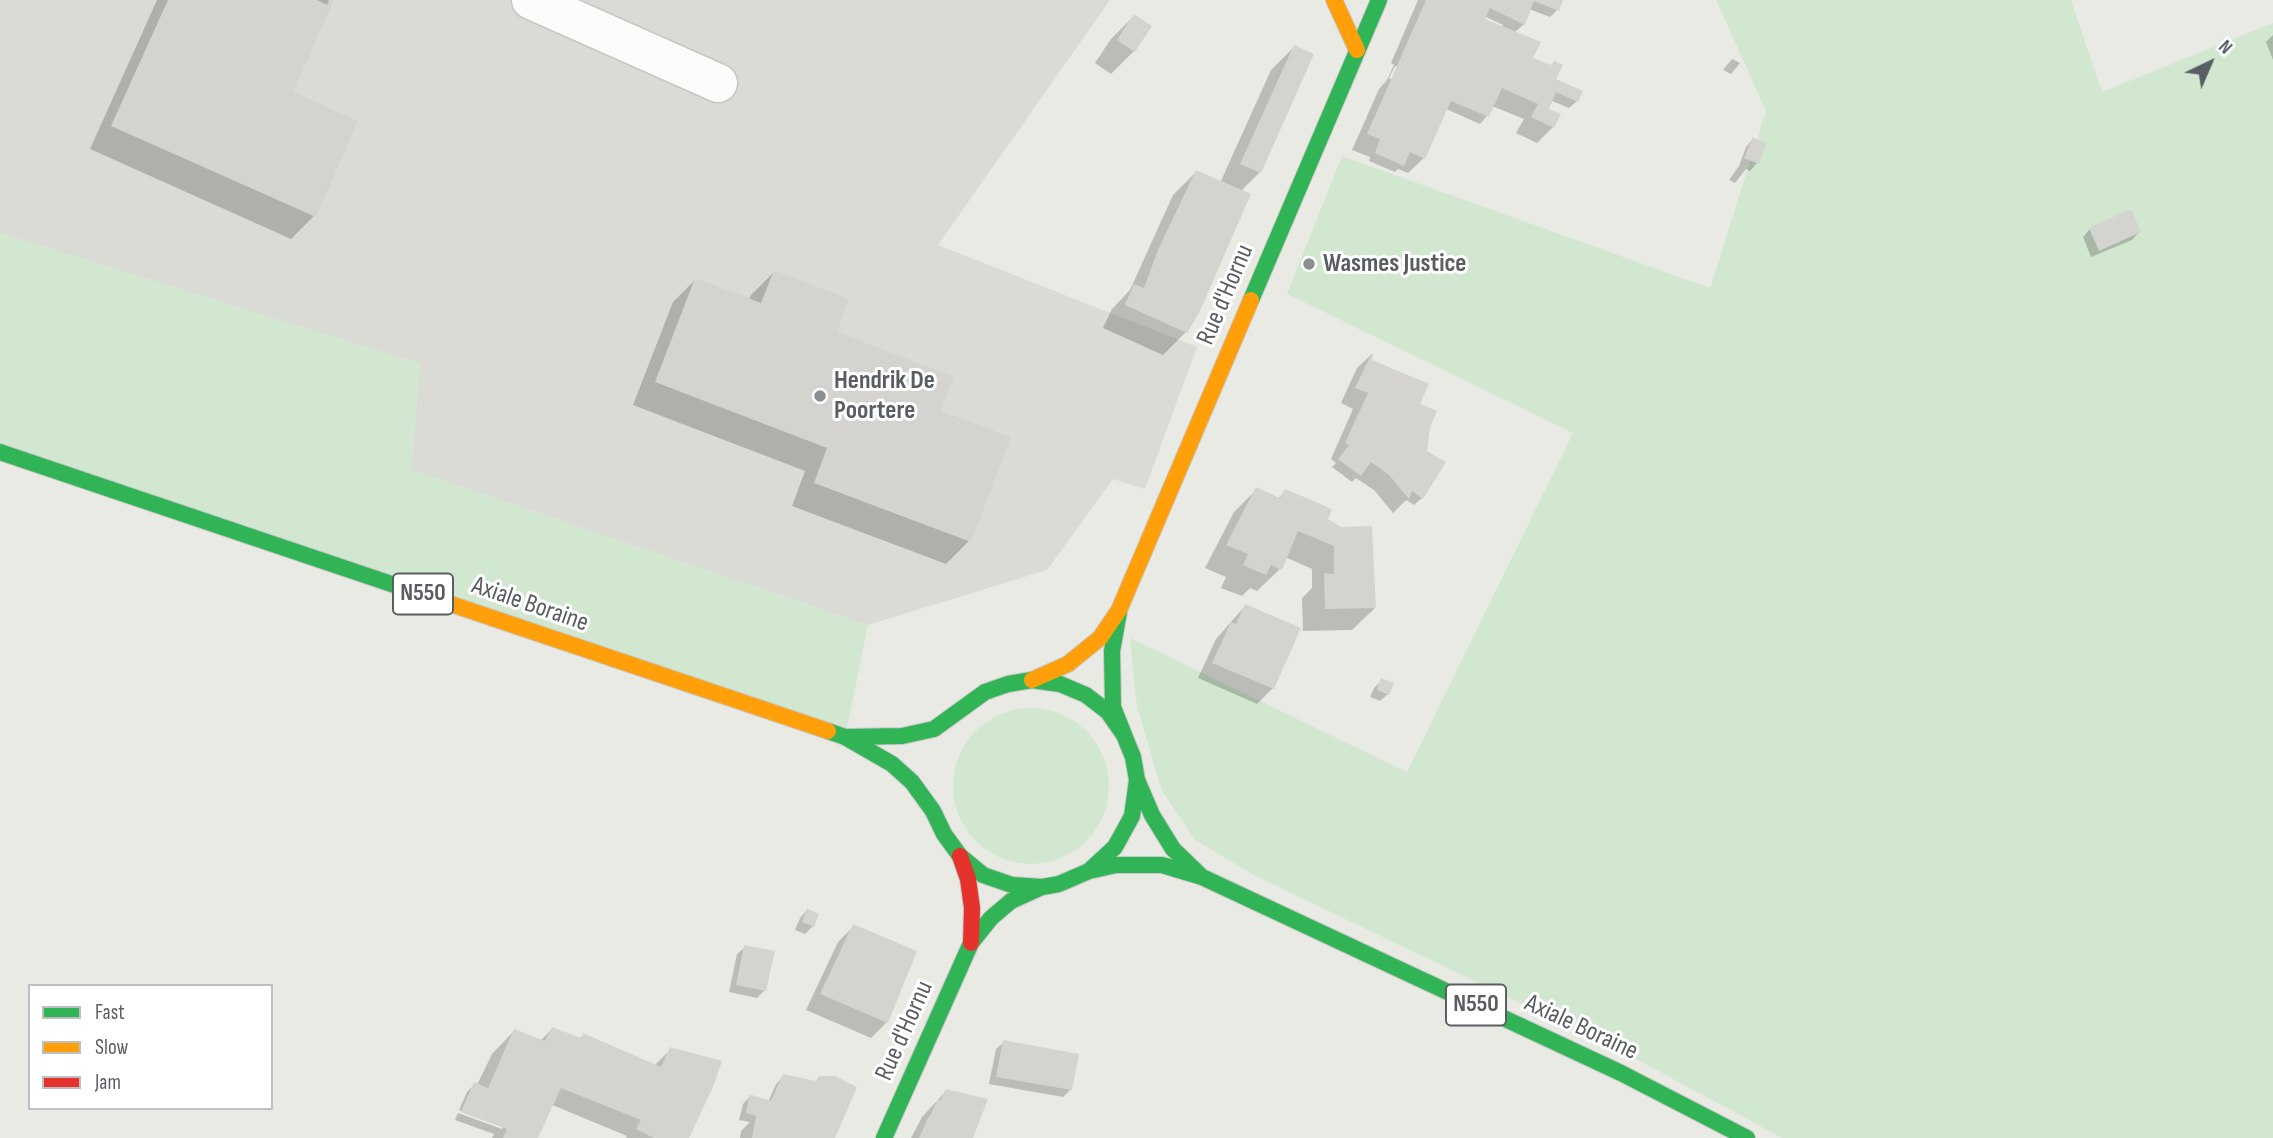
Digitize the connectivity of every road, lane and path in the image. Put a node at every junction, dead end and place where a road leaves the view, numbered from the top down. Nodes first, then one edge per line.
1 (531, 0) edge
2 (1334, 0) edge
3 (1379, 0) edge
4 (1357, 50) junction
5 (718, 83) dead end
6 (0, 452) edge
7 (1119, 610) junction
8 (1032, 680) junction
9 (965, 706) junction
10 (1124, 735) junction
11 (845, 737) junction
12 (938, 745) dead end
13 (1137, 780) junction
14 (930, 782) dead end
15 (933, 811) junction
16 (960, 856) junction
17 (1089, 872) junction
18 (1202, 877) junction
19 (1042, 887) junction
20 (971, 943) junction
21 (884, 1138) edge
22 (1747, 1138) edge

1 - 5 street
2 - 4 main road
3 - 4 main road, Rue d'Hornu
4 - 7 main road, Rue d'Hornu
6 - 11 main road, Axiale Boraine / N550
7 - 8 main road
7 - 10 main road
8 - 9 main road, Axiale Boraine / N550
8 - 10 main road, Axiale Boraine / N550
9 - 11 main road, Axiale Boraine / N550
9 - 12 main road, Axiale Boraine / N550
10 - 13 main road, Axiale Boraine / N550
11 - 15 main road, Axiale Boraine / N550
13 - 17 main road, Axiale Boraine / N550
13 - 18 main road, N550
14 - 15 main road, Axiale Boraine / N550
15 - 16 main road, Axiale Boraine / N550
16 - 19 main road, Axiale Boraine / N550
16 - 20 main road
17 - 18 main road, N550
17 - 19 main road, Axiale Boraine / N550
18 - 22 main road, Axiale Boraine / N550
19 - 20 main road
20 - 21 main road, Rue d'Hornu

